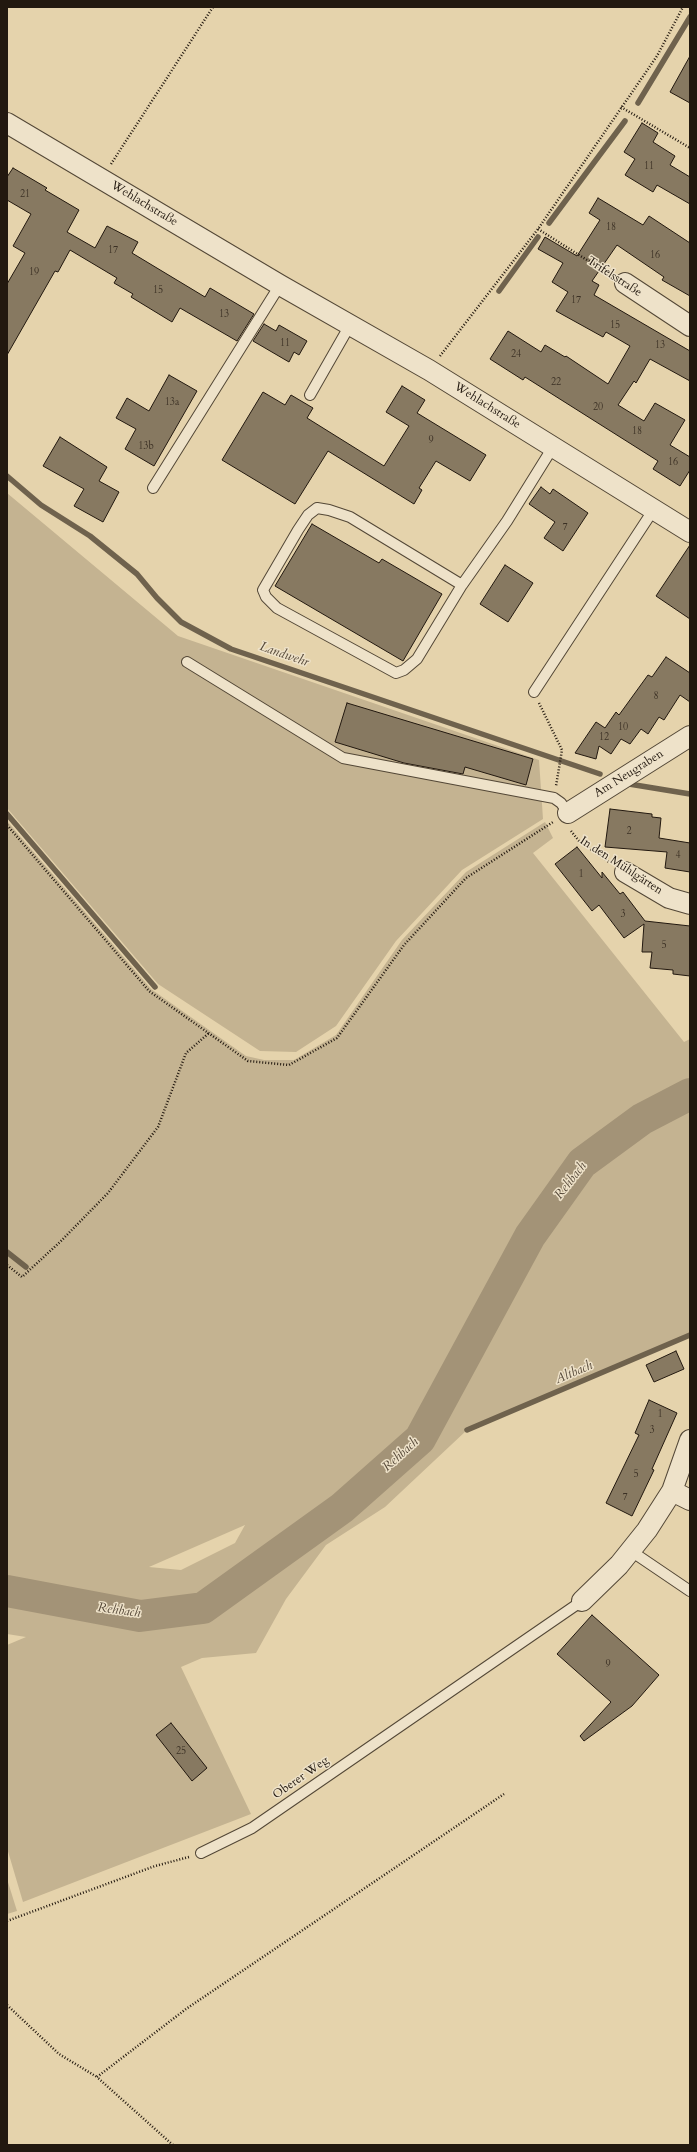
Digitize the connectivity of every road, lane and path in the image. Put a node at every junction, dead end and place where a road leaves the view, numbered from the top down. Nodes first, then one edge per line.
1 (213, 7) edge
2 (683, 7) edge
3 (622, 107) junction
4 (7, 123) edge
5 (690, 148) edge
6 (102, 179) junction
7 (538, 229) junction
8 (625, 283) joint
9 (280, 285) junction
10 (350, 325) junction
11 (690, 326) edge
12 (430, 370) junction
13 (310, 395) dead end
14 (553, 447) junction
15 (153, 488) dead end
16 (654, 510) junction
17 (690, 532) edge
18 (462, 585) junction
19 (187, 662) dead end
20 (534, 692) joint
21 (690, 736) edge
22 (559, 771) dead end
23 (568, 813) junction
24 (7, 825) edge
25 (625, 872) joint
26 (690, 904) edge
27 (209, 1033) junction
28 (7, 1265) edge
29 (690, 1440) edge
30 (672, 1491) junction
31 (690, 1500) edge
32 (631, 1550) junction
33 (690, 1590) edge
34 (582, 1601) joint
35 (504, 1794) dead end
36 (201, 1853) joint
37 (7, 1921) edge
38 (7, 2005) edge
39 (97, 2077) junction
40 (174, 2145) edge

1 - 6 path
2 - 3 path
3 - 5 path
3 - 7 path
4 - 6 street, Wehlachstraße
6 - 9 street, Wehlachstraße
7 - 8 path, Trifelsstraße
7 - 12 path
8 - 11 street, Trifelsstraße
9 - 10 street, Wehlachstraße
9 - 15 lane
10 - 12 street, Wehlachstraße
10 - 13 lane
12 - 14 street, Wehlachstraße
14 - 16 street, Wehlachstraße
14 - 18 lane
16 - 17 street, Wehlachstraße
16 - 20 lane
18 - 18 lane
19 - 23 lane
20 - 22 path
21 - 23 street, Am Neugraben
23 - 25 path, In den Mühlgärten
23 - 27 path
24 - 27 path
25 - 26 street, In den Mühlgärten
27 - 28 path
29 - 30 street
30 - 31 street
30 - 32 street
32 - 33 lane
32 - 34 street
34 - 36 lane, Oberer Weg
35 - 39 path
36 - 37 path
38 - 39 path
39 - 40 path

